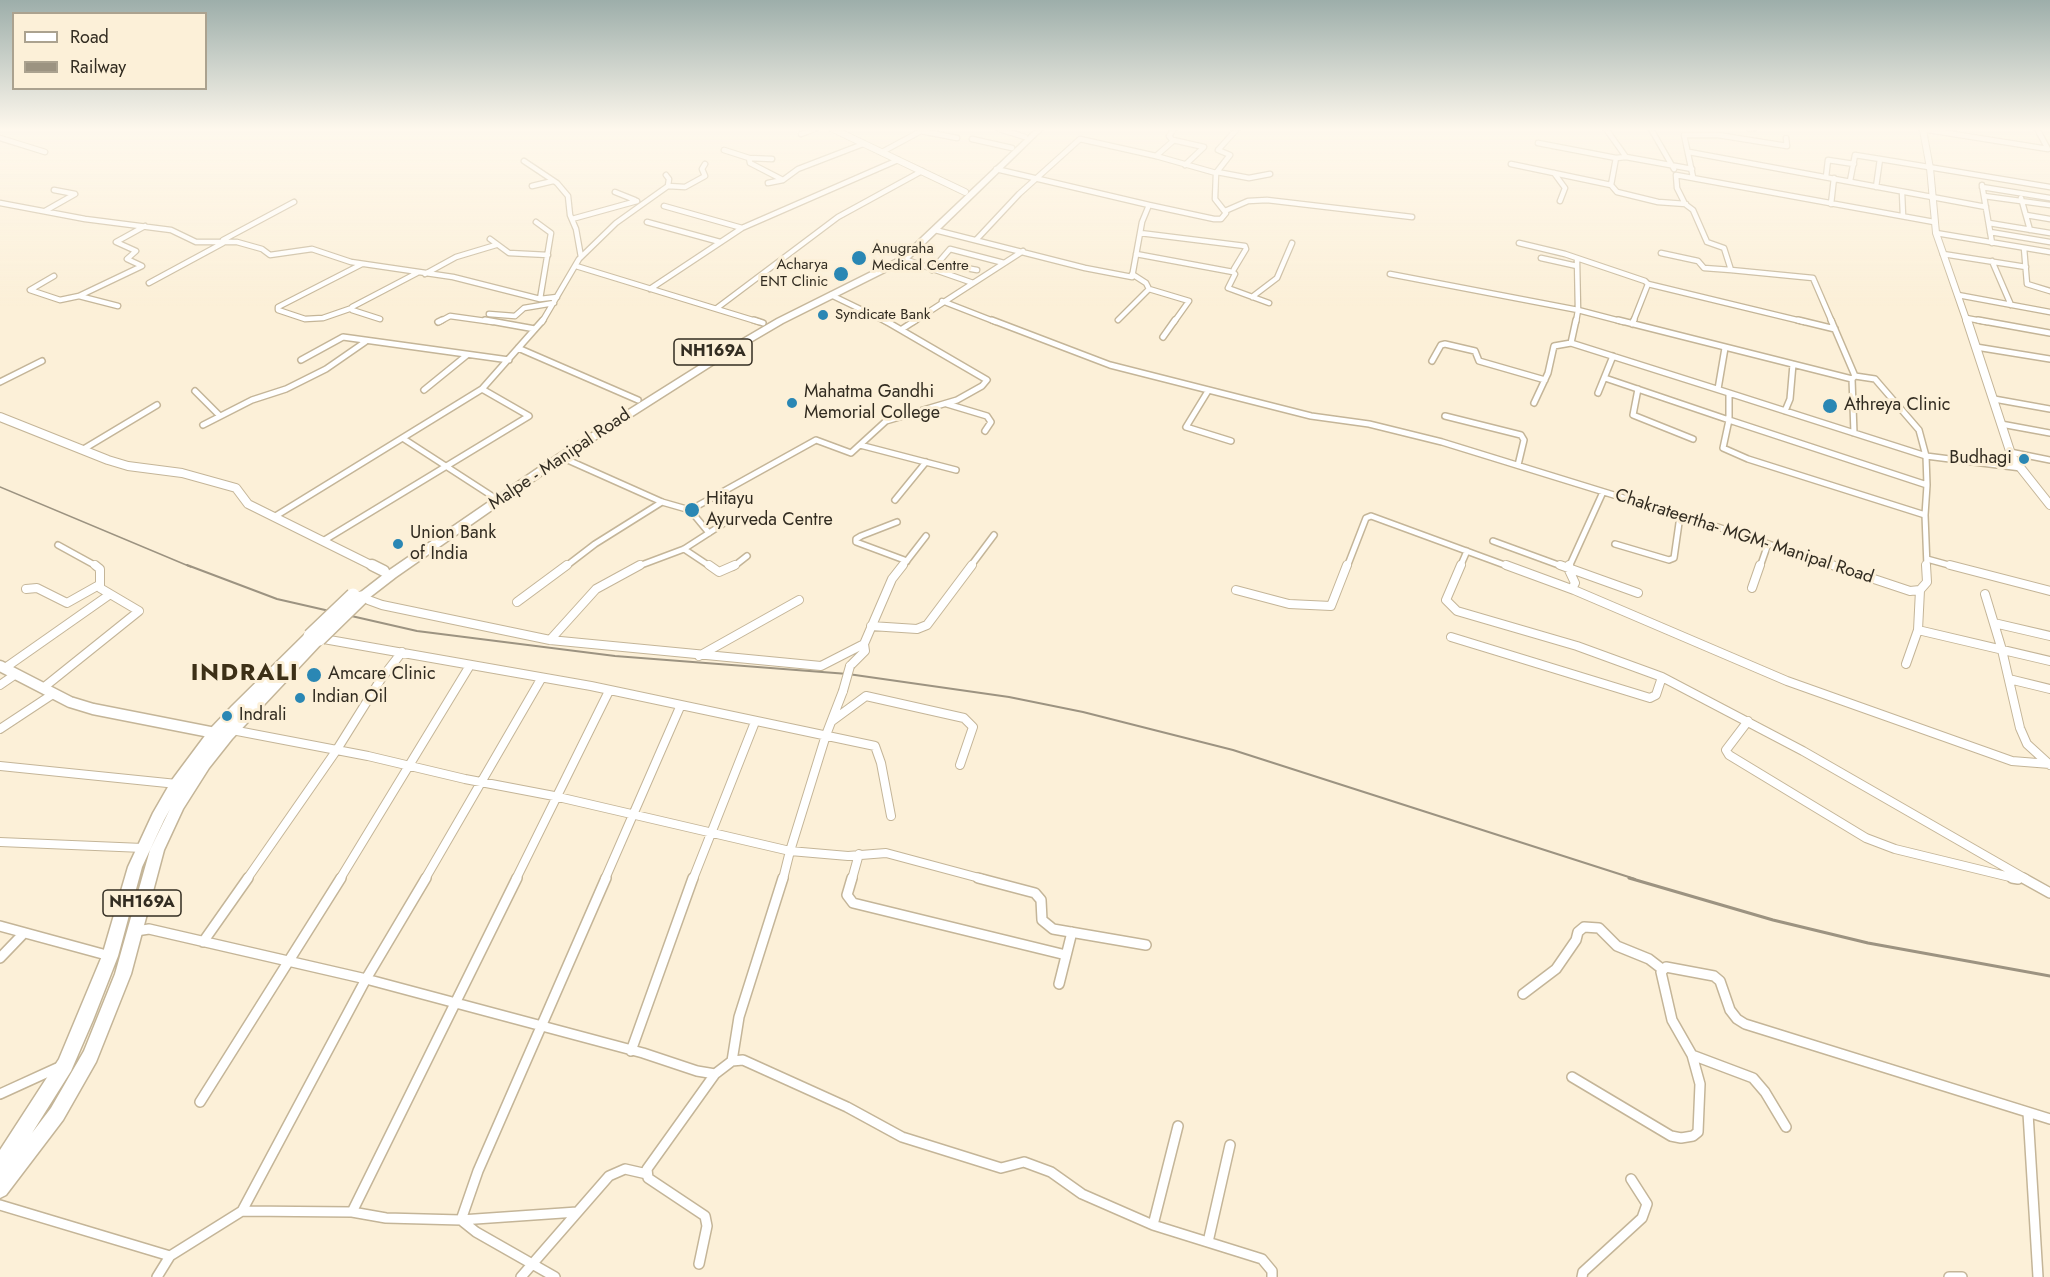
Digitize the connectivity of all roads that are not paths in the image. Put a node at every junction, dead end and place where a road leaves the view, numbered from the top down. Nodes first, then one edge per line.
1 (561, 189) edge
2 (664, 189) edge
3 (832, 189) edge
4 (890, 189) edge
5 (958, 189) edge
6 (969, 189) edge
7 (974, 189) edge
8 (1026, 189) edge
9 (1080, 189) edge
10 (1216, 189) edge
11 (1565, 189) edge
12 (1614, 189) edge
13 (1677, 189) edge
14 (1752, 189) edge
15 (1833, 189) edge
16 (1884, 189) edge
17 (1931, 189) edge
18 (1982, 189) edge
19 (1993, 189) edge
20 (54, 190) dead end
21 (615, 192) dead end
22 (965, 192) junction
23 (1902, 192) junction
24 (2018, 192) junction
25 (1984, 196) junction
26 (1932, 197) junction
27 (2050, 198) edge
28 (637, 201) junction
29 (1560, 201) dead end
30 (2022, 201) junction
31 (294, 202) dead end
32 (0, 203) edge
33 (645, 203) junction
34 (1686, 204) junction
35 (1831, 204) junction
36 (1149, 205) junction
37 (2050, 205) edge
38 (664, 206) dead end
39 (1986, 207) junction
40 (1225, 211) junction
41 (44, 212) junction
42 (2026, 215) junction
43 (1903, 216) junction
44 (1412, 217) dead end
45 (572, 219) junction
46 (2050, 219) edge
47 (940, 220) junction
48 (537, 222) dead end
49 (647, 222) dead end
50 (1934, 222) junction
51 (1989, 223) junction
52 (145, 226) junction
53 (742, 228) junction
54 (935, 230) junction
55 (2030, 230) junction
56 (1989, 232) junction
57 (1140, 233) junction
58 (1936, 233) junction
59 (2050, 233) edge
60 (490, 239) dead end
61 (976, 240) junction
62 (223, 241) junction
63 (720, 242) junction
64 (2050, 242) edge
65 (1292, 243) dead end
66 (1518, 243) dead end
67 (1992, 243) junction
68 (496, 245) junction
69 (2024, 248) junction
70 (1023, 251) junction
71 (2050, 252) edge
72 (1136, 254) junction
73 (1661, 254) dead end
74 (1943, 254) junction
75 (548, 255) junction
76 (581, 257) junction
77 (1542, 258) dead end
78 (904, 260) junction
79 (1992, 261) junction
80 (938, 263) junction
81 (1004, 263) junction
82 (1577, 263) junction
83 (362, 264) junction
84 (576, 266) junction
85 (2026, 267) junction
86 (932, 270) junction
87 (976, 270) dead end
88 (1234, 270) dead end
89 (1731, 270) junction
90 (417, 273) junction
91 (425, 274) junction
92 (1132, 274) junction
93 (1390, 274) dead end
94 (54, 276) dead end
95 (149, 283) dead end
96 (973, 283) junction
97 (1648, 284) junction
98 (1149, 289) junction
99 (650, 290) junction
100 (2050, 291) edge
101 (831, 295) junction
102 (1958, 295) junction
103 (79, 296) junction
104 (1252, 297) junction
105 (540, 299) junction
106 (556, 300) junction
107 (942, 302) junction
108 (1269, 303) dead end
109 (2011, 305) junction
110 (118, 306) dead end
111 (352, 308) junction
112 (717, 308) junction
113 (1578, 310) junction
114 (2050, 312) edge
115 (489, 314) dead end
116 (1966, 318) junction
117 (380, 319) dead end
118 (1118, 320) dead end
119 (438, 322) dead end
120 (763, 323) junction
121 (1632, 324) junction
122 (1835, 328) junction
123 (535, 329) junction
124 (902, 329) junction
125 (2050, 333) edge
126 (1163, 337) dead end
127 (365, 342) junction
128 (1571, 344) junction
129 (1976, 347) junction
130 (518, 348) junction
131 (1725, 348) junction
132 (467, 355) junction
133 (1613, 357) junction
134 (301, 360) dead end
135 (509, 360) junction
136 (1432, 360) dead end
137 (2050, 360) edge
138 (42, 361) dead end
139 (1793, 364) junction
140 (1854, 377) junction
141 (1605, 378) junction
142 (1545, 380) junction
143 (0, 382) edge
144 (665, 387) junction
145 (482, 389) junction
146 (1638, 389) junction
147 (1718, 389) junction
148 (424, 390) dead end
149 (195, 391) dead end
150 (1208, 391) junction
151 (1598, 393) dead end
152 (1729, 393) junction
153 (1994, 399) junction
154 (638, 400) junction
155 (1534, 403) dead end
156 (948, 404) junction
157 (157, 405) dead end
158 (2050, 409) edge
159 (1785, 411) junction
160 (220, 416) junction
161 (1445, 416) dead end
162 (0, 417) edge
163 (1729, 420) junction
164 (2001, 424) junction
165 (203, 425) dead end
166 (985, 431) dead end
167 (2050, 433) edge
168 (1854, 434) junction
169 (404, 439) junction
170 (1693, 439) dead end
171 (1231, 441) dead end
172 (860, 445) junction
173 (82, 450) junction
174 (2010, 452) junction
175 (1926, 456) junction
176 (561, 457) junction
177 (2050, 460) edge
178 (926, 462) junction
179 (1518, 465) junction
180 (445, 467) junction
181 (2021, 468) junction
182 (956, 470) dead end
183 (1927, 485) junction
184 (1603, 492) junction
185 (492, 496) junction
186 (895, 500) dead end
187 (662, 502) junction
188 (2050, 505) edge
189 (690, 510) junction
190 (1925, 515) junction
191 (1680, 516) junction
192 (274, 517) junction
193 (729, 520) dead end
194 (897, 522) dead end
195 (709, 533) junction
196 (994, 534) dead end
197 (926, 536) dead end
198 (323, 541) junction
199 (1493, 541) dead end
200 (1615, 544) dead end
201 (1768, 544) junction
202 (58, 545) dead end
203 (684, 549) junction
204 (1467, 551) junction
205 (747, 556) dead end
206 (1927, 559) junction
207 (907, 561) junction
208 (1568, 568) junction
209 (384, 571) junction
210 (99, 585) junction
211 (1752, 588) dead end
212 (26, 589) dead end
213 (1236, 590) dead end
214 (1572, 590) junction
215 (1920, 590) junction
216 (2050, 591) edge
217 (1638, 593) dead end
218 (1985, 594) dead end
219 (110, 595) junction
220 (357, 596) junction
221 (799, 600) dead end
222 (517, 602) dead end
223 (1994, 623) junction
224 (872, 626) junction
225 (1918, 630) junction
226 (2050, 636) edge
227 (1450, 637) dead end
228 (314, 638) junction
229 (550, 640) junction
230 (864, 644) junction
231 (2002, 650) junction
232 (402, 652) junction
233 (699, 656) junction
234 (2050, 661) edge
235 (1906, 664) dead end
236 (2, 667) edge
237 (469, 667) junction
238 (16, 674) junction
239 (1662, 677) junction
240 (541, 679) junction
241 (2009, 679) junction
242 (0, 685) edge
243 (43, 688) junction
244 (2050, 688) edge
245 (609, 691) junction
246 (53, 694) junction
247 (680, 707) junction
248 (1748, 721) junction
249 (754, 722) junction
250 (831, 722) junction
251 (0, 729) edge
252 (231, 729) junction
253 (215, 733) junction
254 (826, 735) junction
255 (336, 751) junction
256 (2050, 764) edge
257 (408, 765) junction
258 (960, 765) dead end
259 (0, 766) edge
260 (483, 782) junction
261 (177, 784) junction
262 (557, 796) junction
263 (632, 815) junction
264 (165, 816) junction
265 (891, 816) dead end
266 (710, 831) junction
267 (0, 842) edge
268 (143, 848) junction
269 (790, 851) junction
270 (859, 854) junction
271 (2027, 881) junction
272 (2050, 893) edge
273 (0, 926) edge
274 (134, 932) junction
275 (24, 933) junction
276 (1072, 933) junction
277 (203, 942) junction
278 (1146, 945) dead end
279 (110, 956) junction
280 (1066, 956) junction
281 (0, 958) edge
282 (290, 962) junction
283 (1662, 969) junction
284 (366, 979) junction
285 (1059, 984) dead end
286 (1522, 994) dead end
287 (454, 1004) junction
288 (543, 1026) junction
289 (632, 1051) junction
290 (1692, 1055) junction
291 (732, 1060) junction
292 (65, 1065) junction
293 (715, 1074) junction
294 (1572, 1077) dead end
295 (0, 1094) edge
296 (200, 1102) dead end
297 (2028, 1113) junction
298 (2050, 1119) edge
299 (1178, 1126) dead end
300 (1786, 1127) dead end
301 (1230, 1145) dead end
302 (0, 1165) edge
303 (647, 1174) junction
304 (1631, 1179) dead end
305 (0, 1188) edge
306 (0, 1205) edge
307 (242, 1211) junction
308 (352, 1212) junction
309 (577, 1212) junction
310 (461, 1221) junction
311 (1153, 1225) junction
312 (1208, 1242) junction
313 (170, 1256) junction
314 (532, 1264) junction
315 (699, 1264) dead end
316 (157, 1277) edge
317 (521, 1277) edge
318 (555, 1277) edge
319 (1272, 1277) edge
320 (1582, 1277) edge
321 (1949, 1277) edge
322 (1962, 1277) edge
323 (2038, 1277) edge

1 - 45 street
2 - 33 street
3 - 53 street
4 - 112 street
5 - 22 street
6 - 22 highway, Malpe - Manipal Road / NH169A
7 - 47 highway, Malpe - Manipal Road / NH169A
8 - 61 street
9 - 36 street
10 - 40 street
11 - 29 street
12 - 34 street
13 - 34 street
14 - 35 street
15 - 35 street
16 - 23 street
17 - 26 street
18 - 25 street
19 - 24 street
20 - 41 street
21 - 28 street
22 - 47 highway, Malpe - Manipal Road / NH169A
23 - 26 street
23 - 43 street
24 - 27 street
24 - 30 street
25 - 30 street
25 - 39 street
26 - 39 street
26 - 50 street
28 - 33 street
28 - 45 street
30 - 37 street
30 - 42 street
31 - 62 street
32 - 41 street
33 - 76 street
34 - 89 street
35 - 43 street
36 - 40 street
36 - 57 street
38 - 53 street
39 - 51 street
40 - 44 street
41 - 52 street
42 - 46 street
42 - 55 street
43 - 50 street
45 - 76 street
47 - 54 highway, Malpe - Manipal Road / NH169A
47 - 120 highway, Malpe - Manipal Road / NH169A
48 - 75 street
49 - 63 street
50 - 58 street
51 - 55 street
51 - 56 street
52 - 62 street
52 - 103 street
53 - 63 street
54 - 61 street
54 - 78 highway, Malpe - Manipal Road / NH169A
55 - 59 street
56 - 64 street
56 - 67 street
57 - 72 street
57 - 88 street
58 - 67 street
58 - 74 street
60 - 68 street
61 - 70 street
62 - 83 street
62 - 95 street
63 - 99 street
65 - 104 street
66 - 82 street
67 - 69 street
68 - 75 street
68 - 91 street
69 - 71 street
69 - 85 street
70 - 81 street
70 - 92 street
72 - 92 street
72 - 104 street
73 - 89 street
74 - 79 street
74 - 102 street
75 - 105 street
76 - 84 street
77 - 82 street
78 - 86 street
78 - 101 highway, Malpe - Manipal Road / NH169A
79 - 85 street
79 - 109 street
80 - 81 street
80 - 86 street
80 - 87 street
81 - 96 street
82 - 97 street
82 - 113 street
83 - 90 street
83 - 111 street
84 - 99 street
84 - 106 street
85 - 100 street
86 - 96 street
89 - 122 street
90 - 91 street
90 - 111 street
91 - 105 street
92 - 98 street
93 - 113 street
94 - 103 street
96 - 107 street
97 - 121 street
97 - 122 street
98 - 118 street
98 - 126 street
99 - 112 street
101 - 124 street
101 - 144 highway, Malpe - Manipal Road / NH169A
102 - 109 street
102 - 116 street
103 - 110 street
104 - 108 street
105 - 106 street
106 - 115 street
106 - 123 street
107 - 124 street
107 - 150 street, Chakrateertha- MGM- Manipal Road
109 - 114 street
111 - 117 street
112 - 120 street
113 - 121 street
113 - 128 street
116 - 125 street
116 - 129 street
119 - 123 street
120 - 144 highway, Malpe - Manipal Road / NH169A
121 - 131 street
122 - 140 street
123 - 130 street
124 - 156 street
127 - 132 street
127 - 134 street
127 - 160 street
128 - 133 street
128 - 142 street
129 - 137 street
129 - 153 street
130 - 135 street
130 - 154 street
131 - 139 street
131 - 147 street
132 - 135 street
132 - 148 street
133 - 141 street
133 - 147 street
135 - 145 street
136 - 142 street
138 - 143 street
139 - 140 street
139 - 159 street
140 - 168 street
140 - 175 street
141 - 146 street
141 - 151 street
142 - 155 street
144 - 154 highway, Malpe - Manipal Road / NH169A
144 - 176 highway, Malpe - Manipal Road / NH169A
145 - 169 street
145 - 180 street
146 - 163 street
146 - 170 street
147 - 152 street
149 - 160 street
150 - 171 street
150 - 179 street, Chakrateertha- MGM- Manipal Road
152 - 159 street
152 - 163 street
153 - 158 street
153 - 164 street
154 - 185 highway, Malpe - Manipal Road / NH169A
156 - 166 street
156 - 172 street
157 - 173 street
159 - 168 street
160 - 165 street
161 - 179 street
162 - 173 street
163 - 183 street
163 - 190 street
164 - 167 street
164 - 174 street
168 - 175 street
169 - 180 street
169 - 192 street
172 - 178 street
172 - 189 street
173 - 192 street
174 - 177 street
174 - 181 street
175 - 181 street
175 - 183 street
176 - 187 street
176 - 220 highway, Malpe - Manipal Road / NH169A
178 - 182 street
178 - 186 street
179 - 184 street, Chakrateertha- MGM- Manipal Road
180 - 185 street
180 - 198 street
181 - 188 street
183 - 190 street
184 - 191 street, Chakrateertha- MGM- Manipal Road
184 - 208 street
185 - 209 highway, Malpe - Manipal Road / NH169A
187 - 189 street
187 - 222 street
189 - 195 street
190 - 206 street
191 - 200 street
191 - 201 street, Chakrateertha- MGM- Manipal Road
192 - 198 street
193 - 195 street
194 - 207 street
195 - 203 street
196 - 224 street
197 - 207 street
198 - 209 street
199 - 208 street
201 - 211 street
201 - 215 street, Chakrateertha- MGM- Manipal Road
202 - 210 street
203 - 205 street
203 - 229 street
204 - 213 street
204 - 214 street
204 - 239 street
206 - 215 street
206 - 216 street
207 - 224 street
208 - 214 street
208 - 217 street
209 - 220 highway, NH169A
210 - 212 street
210 - 219 street
214 - 256 street
215 - 225 street
218 - 223 street
219 - 236 street
219 - 243 street
220 - 228 highway, Malpe - Manipal Road / NH169A, bridge
220 - 229 street
221 - 233 street
223 - 226 street
223 - 231 street
224 - 230 street
225 - 231 street
225 - 235 street
227 - 239 street
228 - 232 street
228 - 252 highway, Malpe - Manipal Road / NH169A
228 - 253 highway, NH169A
229 - 233 street
230 - 233 street
230 - 250 street, bridge
231 - 234 street
231 - 241 street
232 - 237 street
232 - 255 street
236 - 238 street
237 - 240 street
237 - 257 street
238 - 242 street
238 - 243 street
239 - 248 street
240 - 245 street
240 - 260 street
241 - 244 street
241 - 256 street
243 - 246 street
245 - 247 street
245 - 262 street
246 - 251 street
246 - 253 street
247 - 249 street
247 - 263 street
248 - 271 street
248 - 271 street
249 - 254 street
249 - 266 street
250 - 254 street
250 - 258 street
252 - 255 street
252 - 264 highway, Malpe - Manipal Road / NH169A
253 - 261 highway, NH169A
254 - 265 street
254 - 269 street
255 - 257 street
255 - 277 street
257 - 260 street
257 - 282 street
259 - 261 street
260 - 262 street
260 - 284 street
261 - 264 highway, NH169A
262 - 263 street
262 - 287 street
263 - 266 street
263 - 288 street
264 - 268 highway, NH169A
264 - 274 highway, Malpe - Manipal Road / NH169A
266 - 269 street
266 - 289 street
267 - 268 street
268 - 279 highway, NH169A
269 - 270 street
269 - 291 street
270 - 276 street
270 - 280 street
271 - 272 street
273 - 275 street
274 - 277 street
274 - 305 highway, Malpe - Manipal Road / NH169A
275 - 279 street
275 - 281 street
276 - 278 street
276 - 280 street
277 - 282 street
279 - 292 highway, NH169A
280 - 285 street
282 - 284 street
282 - 296 street
283 - 286 street
283 - 290 street
283 - 297 street
284 - 287 street
284 - 307 street
287 - 288 street
287 - 308 street
288 - 289 street
288 - 310 street
289 - 293 street
290 - 294 street
290 - 300 street
291 - 293 street
291 - 311 street
292 - 295 street
292 - 302 highway, NH169A
293 - 303 street
297 - 298 street
297 - 323 street
299 - 311 street
301 - 312 street
303 - 309 street
303 - 315 street
304 - 320 street
306 - 313 street
307 - 308 street
307 - 313 street
308 - 310 street
309 - 310 street
309 - 314 street
310 - 314 street
311 - 312 street
312 - 319 street
313 - 316 street
314 - 317 street
314 - 318 street
321 - 322 street

